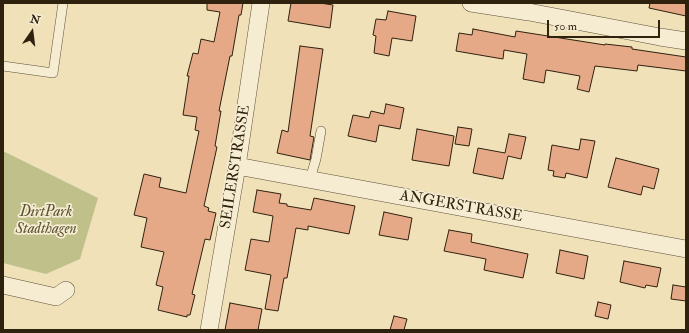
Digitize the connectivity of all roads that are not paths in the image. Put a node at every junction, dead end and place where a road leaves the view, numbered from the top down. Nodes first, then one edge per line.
1 (63, 3) edge
2 (262, 3) edge
3 (471, 3) edge
4 (686, 40) edge
5 (3, 66) edge
6 (322, 131) dead end
7 (237, 166) junction
8 (310, 179) junction
9 (686, 249) edge
10 (3, 285) edge
11 (66, 290) dead end
12 (209, 330) edge

1 - 5 lane
2 - 7 street, SEILERSTRASSE
3 - 4 street
6 - 8 lane
7 - 8 street, ANGERSTRASSE
7 - 12 street, SEILERSTRASSE
8 - 9 street, ANGERSTRASSE
10 - 11 street

